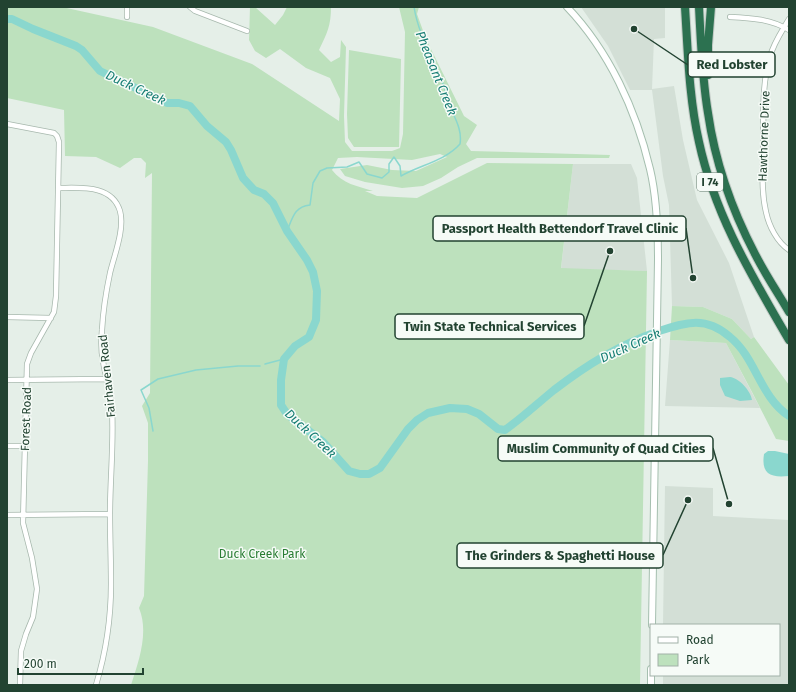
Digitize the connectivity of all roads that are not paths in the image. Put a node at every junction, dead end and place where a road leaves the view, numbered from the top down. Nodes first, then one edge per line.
1 (127, 7) edge
2 (190, 7) edge
3 (567, 7) edge
4 (685, 7) edge
5 (698, 7) edge
6 (711, 7) edge
7 (127, 17) dead end
8 (730, 17) dead end
9 (789, 19) edge
10 (787, 28) edge
11 (247, 31) dead end
12 (706, 102) junction
13 (7, 124) edge
14 (58, 188) junction
15 (789, 250) edge
16 (789, 312) edge
17 (7, 317) edge
18 (50, 318) junction
19 (789, 340) edge
20 (107, 379) junction
21 (7, 380) edge
22 (27, 380) junction
23 (7, 446) edge
24 (25, 446) junction
25 (110, 514) junction
26 (7, 515) edge
27 (23, 515) junction
28 (652, 624) edge
29 (20, 685) edge
30 (96, 685) edge

1 - 7 street
2 - 11 street
3 - 28 main road
4 - 19 highway, I 74
5 - 12 highway, I 74
6 - 12 highway
8 - 10 street
9 - 10 street, Hawthorne Drive
10 - 15 street, Hawthorne Drive
12 - 16 highway, I 74
13 - 14 street, Forest Road
14 - 18 street, Forest Road
14 - 20 street, Fairhaven Road
17 - 18 street
18 - 22 street, Forest Road
20 - 22 street
20 - 25 street, Fairhaven Road
21 - 22 street
22 - 24 street, Forest Road
23 - 24 street
24 - 27 street, Forest Road
25 - 27 street
25 - 30 street, Fairhaven Road
26 - 27 street
27 - 29 street, Forest Road

